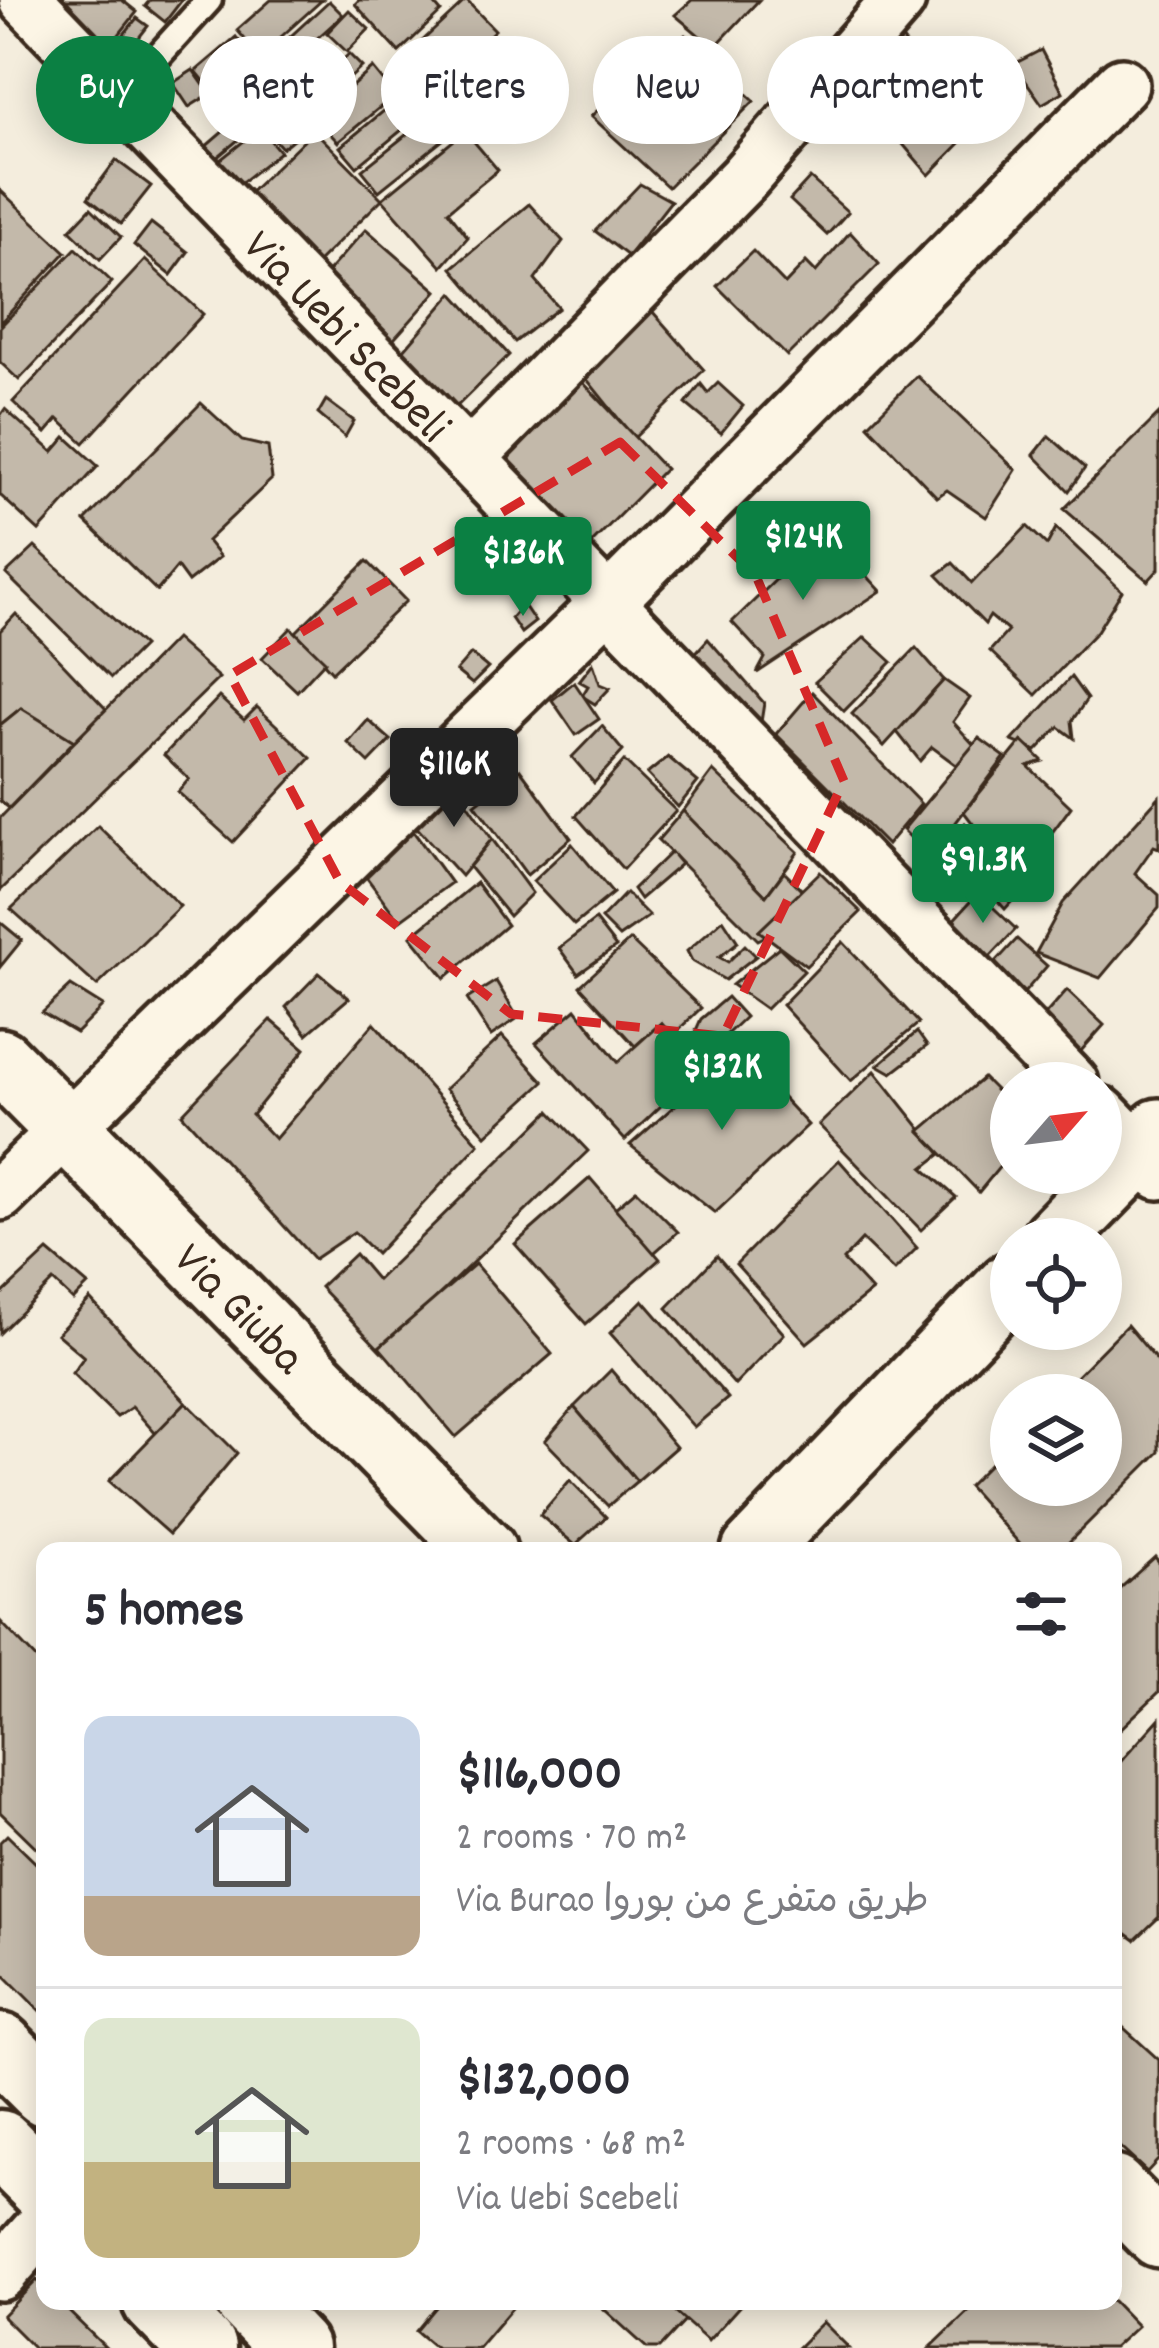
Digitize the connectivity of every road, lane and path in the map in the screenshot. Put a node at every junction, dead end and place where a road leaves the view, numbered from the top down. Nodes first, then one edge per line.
1 (26, 0) edge
2 (209, 0) edge
3 (899, 0) edge
4 (61, 36) edge
5 (175, 37) edge
6 (1122, 84) dead end
7 (165, 144) edge
8 (469, 458) junction
9 (608, 602) junction
10 (0, 1061) edge
11 (1052, 1062) edge
12 (68, 1129) junction
13 (1139, 1142) edge
14 (0, 1194) edge
15 (1072, 1218) edge
16 (990, 1306) edge
17 (475, 1542) edge
18 (763, 1542) edge
19 (0, 2048) edge
20 (36, 2083) edge
21 (0, 2144) edge
22 (36, 2180) edge
23 (1122, 2197) edge
24 (36, 2233) edge
25 (1159, 2235) edge
26 (0, 2275) edge
27 (164, 2310) edge
28 (258, 2310) edge
29 (202, 2348) edge
30 (294, 2348) edge

1 - 4 street, Via Uebi Scebeli
2 - 5 lane
3 - 8 street
6 - 9 street
7 - 8 street, Via Uebi Scebeli
8 - 9 street, Via Uebi Scebeli
9 - 11 street, Via Uebi Scebeli
9 - 12 street
10 - 12 street, Via Giuba
12 - 14 street
12 - 17 street, Via Giuba
13 - 15 street
16 - 18 street
19 - 20 highway
21 - 22 highway
23 - 25 street
24 - 26 street
27 - 29 highway
28 - 30 highway

